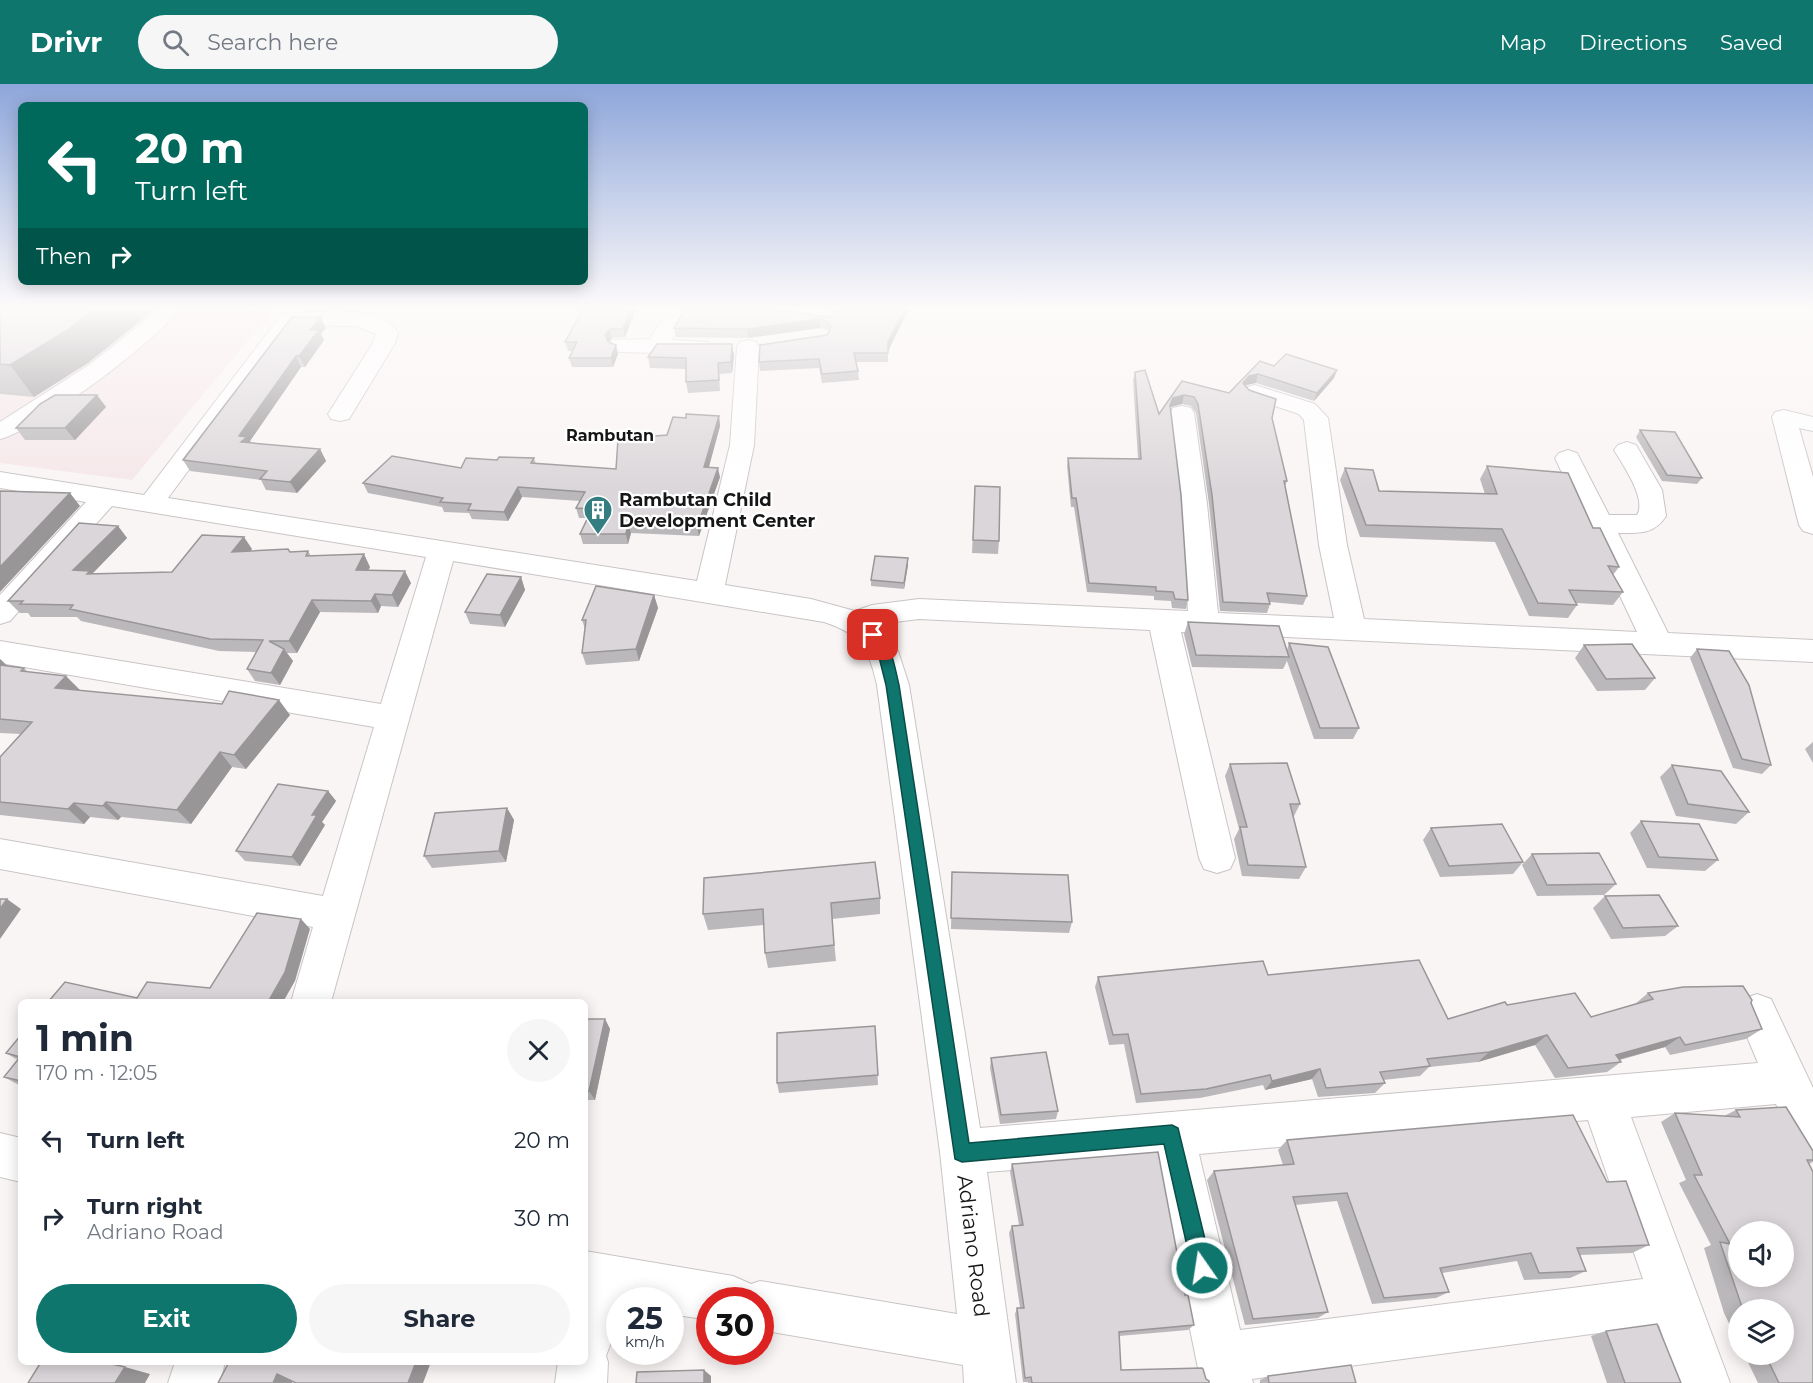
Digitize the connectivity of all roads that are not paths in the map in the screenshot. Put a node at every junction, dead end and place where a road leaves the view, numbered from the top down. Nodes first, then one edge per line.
1 (97, 370) edge
2 (252, 370) edge
3 (368, 370) edge
4 (756, 370) edge
5 (1255, 392) edge
6 (1182, 413) dead end
7 (340, 414) dead end
8 (1813, 424) edge
9 (0, 432) edge
10 (1628, 450) dead end
11 (1568, 458) dead end
12 (0, 480) edge
13 (106, 496) junction
14 (151, 503) junction
15 (1601, 524) junction
16 (1813, 525) edge
17 (442, 549) junction
18 (710, 592) junction
19 (0, 614) edge
20 (1162, 620) junction
21 (1203, 622) junction
22 (857, 623) junction
23 (1351, 629) junction
24 (1658, 644) junction
25 (1813, 651) edge
26 (0, 652) edge
27 (393, 718) junction
28 (0, 855) edge
29 (1217, 858) dead end
30 (337, 915) junction
31 (312, 999) edge
32 (1757, 1013) edge
33 (1788, 1082) junction
34 (1602, 1097) junction
35 (1172, 1134) junction
36 (1813, 1137) edge
37 (962, 1152) junction
38 (0, 1155) edge
39 (18, 1159) edge
40 (588, 1275) edge
41 (696, 1294) edge
42 (1674, 1299) junction
43 (774, 1309) edge
44 (988, 1364) edge
45 (199, 1365) edge
46 (583, 1365) edge
47 (1225, 1370) edge
48 (194, 1383) edge
49 (581, 1383) edge
50 (1704, 1383) edge

1 - 9 street
2 - 14 street
3 - 7 street
4 - 18 street
5 - 23 street
6 - 21 street
8 - 16 street
10 - 15 street
11 - 15 street
12 - 13 street
13 - 14 street
13 - 19 street
14 - 17 street
15 - 24 street
17 - 18 street
17 - 27 street
18 - 22 street
20 - 21 street
20 - 22 street
20 - 29 street
21 - 23 street
22 - 37 street, Adriano Road
23 - 24 street
24 - 25 street
26 - 27 street
27 - 30 street
28 - 30 street
30 - 31 street
32 - 33 street
33 - 34 street
33 - 36 street
34 - 35 street
34 - 42 street
35 - 37 street
35 - 47 street
37 - 44 street, Adriano Road
38 - 39 street
40 - 41 street
42 - 47 street
42 - 50 street
43 - 44 street
45 - 48 street
46 - 49 street

